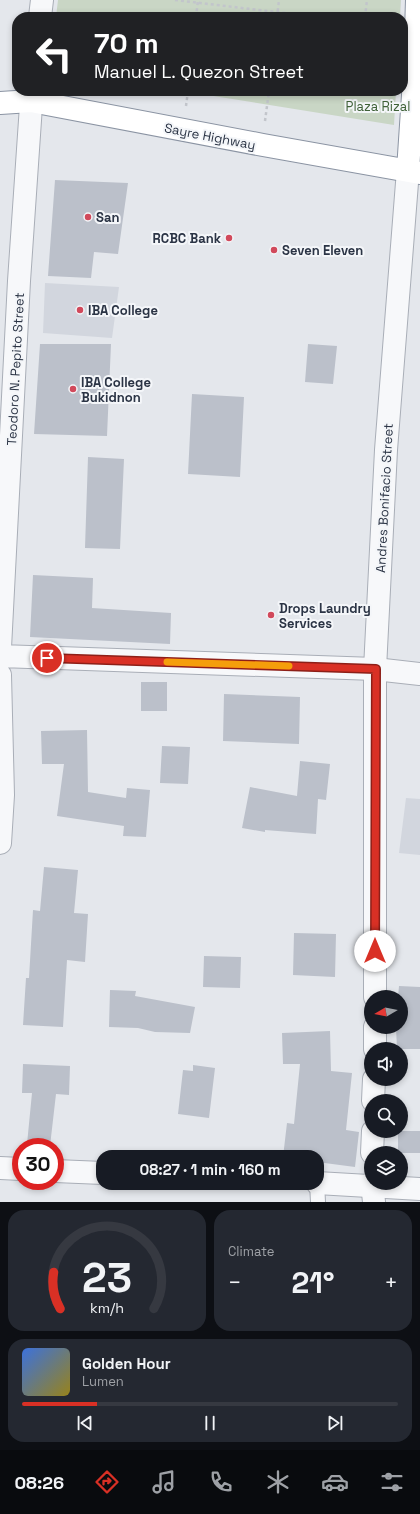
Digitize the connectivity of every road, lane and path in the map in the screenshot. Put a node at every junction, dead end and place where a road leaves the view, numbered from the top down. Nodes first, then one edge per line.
1 (42, 0) edge
2 (175, 0) edge
3 (279, 0) edge
4 (367, 0) edge
5 (417, 0) edge
6 (198, 2) edge
7 (41, 12) edge
8 (197, 12) edge
9 (277, 12) joint
10 (366, 12) edge
11 (418, 25) edge
12 (32, 96) edge
13 (268, 96) edge
14 (0, 103) edge
15 (263, 145) junction
16 (414, 172) edge
17 (0, 648) edge
18 (0, 656) edge
19 (376, 669) junction
20 (420, 674) edge
21 (0, 675) edge
22 (0, 843) edge
23 (375, 990) edge
24 (0, 1168) edge
25 (12, 1169) edge
26 (64, 1171) edge
27 (96, 1173) edge
28 (324, 1184) edge
29 (364, 1189) edge
30 (408, 1189) edge
31 (420, 1189) edge
32 (317, 1190) edge
33 (318, 1202) edge

1 - 7 street
2 - 6 path
3 - 9 path
4 - 10 path
5 - 11 highway, Andres Bonifacio Street
6 - 8 path
6 - 9 path
11 - 16 highway, Andres Bonifacio Street
12 - 14 highway, Sayre Highway
12 - 15 highway, Sayre Highway
12 - 17 street, Teodoro N. Pepito Street
13 - 15 path
15 - 16 highway, Sayre Highway
16 - 19 street, Andres Bonifacio Street
18 - 19 street
19 - 20 street
19 - 23 street, Andres Bonifacio Street
21 - 22 street
24 - 25 street
26 - 27 street
28 - 29 street
30 - 31 street
32 - 33 lane

